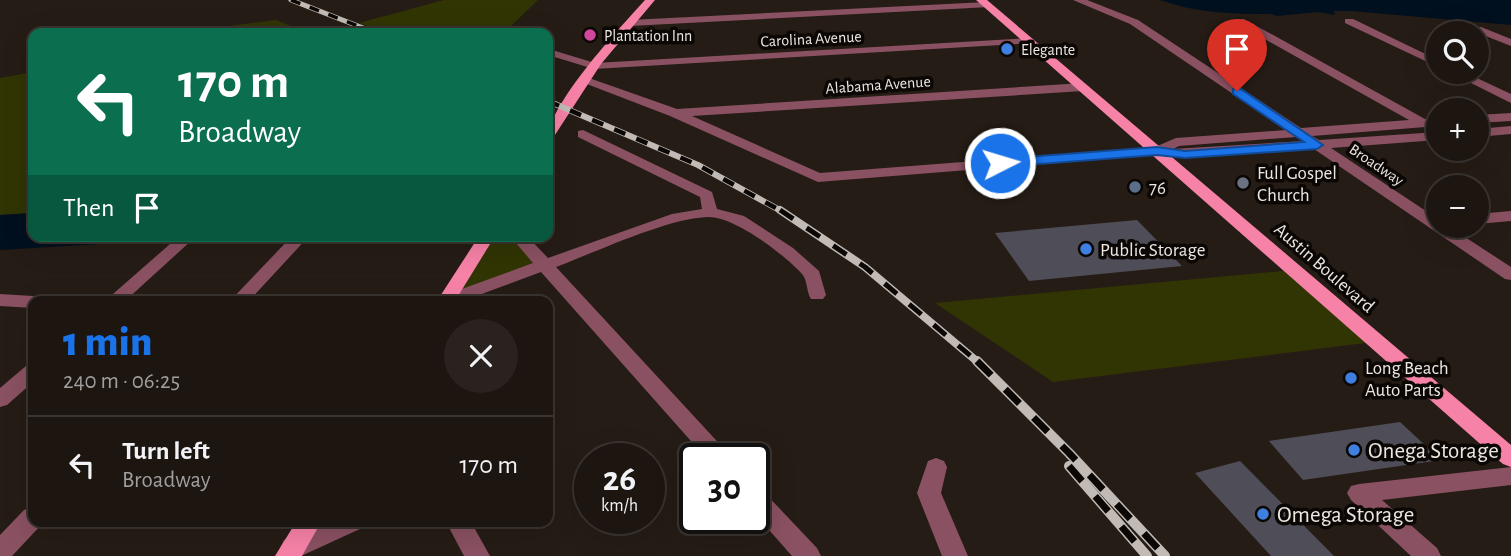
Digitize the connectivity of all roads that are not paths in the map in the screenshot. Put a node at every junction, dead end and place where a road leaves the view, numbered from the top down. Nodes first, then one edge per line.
1 (650, 0) edge
2 (1078, 0) edge
3 (984, 2) edge
4 (1240, 21) dead end
5 (1349, 21) dead end
6 (630, 23) junction
7 (1489, 34) edge
8 (1029, 41) junction
9 (1511, 43) edge
10 (553, 53) edge
11 (1426, 58) edge
12 (594, 66) junction
13 (585, 81) junction
14 (1480, 84) edge
15 (1083, 87) junction
16 (1511, 99) edge
17 (675, 113) junction
18 (1511, 117) edge
19 (1489, 118) edge
20 (1423, 123) junction
21 (1426, 123) edge
22 (1426, 125) edge
23 (553, 128) edge
24 (1511, 130) edge
25 (1489, 132) edge
26 (1299, 133) junction
27 (583, 134) dead end
28 (1426, 135) edge
29 (1317, 145) junction
30 (1157, 151) junction
31 (710, 212) junction
32 (1426, 216) edge
33 (1511, 216) edge
34 (1489, 218) edge
35 (1458, 238) edge
36 (182, 242) edge
37 (295, 242) edge
38 (483, 242) edge
39 (524, 242) edge
40 (545, 265) junction
41 (1511, 275) edge
42 (817, 295) dead end
43 (120, 296) edge
44 (244, 296) edge
45 (449, 296) edge
46 (460, 296) edge
47 (0, 300) edge
48 (28, 302) edge
49 (28, 376) edge
50 (0, 400) edge
51 (705, 443) edge
52 (1511, 458) edge
53 (936, 467) dead end
54 (1511, 476) edge
55 (770, 514) edge
56 (28, 522) edge
57 (306, 527) edge
58 (341, 527) edge
59 (461, 527) edge
60 (0, 552) edge
61 (290, 552) edge
62 (477, 556) edge
63 (808, 556) edge
64 (955, 556) edge
65 (1428, 556) edge

1 - 6 main road
2 - 26 street, Broadway
3 - 6 street
3 - 8 main road, Austin Boulevard
4 - 20 street
5 - 11 street
6 - 12 main road
7 - 9 street
8 - 12 street, Carolina Avenue
8 - 15 main road, Austin Boulevard
10 - 12 street
12 - 13 main road
13 - 17 street
13 - 23 main road
14 - 16 street
15 - 17 street, Alabama Avenue
15 - 30 main road, Austin Boulevard
17 - 30 street
18 - 19 street
20 - 21 street
20 - 22 street
20 - 26 street
24 - 25 street
26 - 29 street, Broadway
26 - 30 street
27 - 31 street
28 - 29 street
29 - 30 street
29 - 32 street, Broadway
30 - 52 main road, Austin Boulevard
31 - 40 street
31 - 42 street
33 - 34 street
35 - 41 street, Broadway
36 - 43 street
37 - 44 street
38 - 45 main road
39 - 40 street
40 - 46 street
40 - 51 street
47 - 48 street
49 - 50 street
53 - 64 street
54 - 65 street
55 - 63 street
56 - 60 street
57 - 61 main road
58 - 61 street
59 - 62 street

